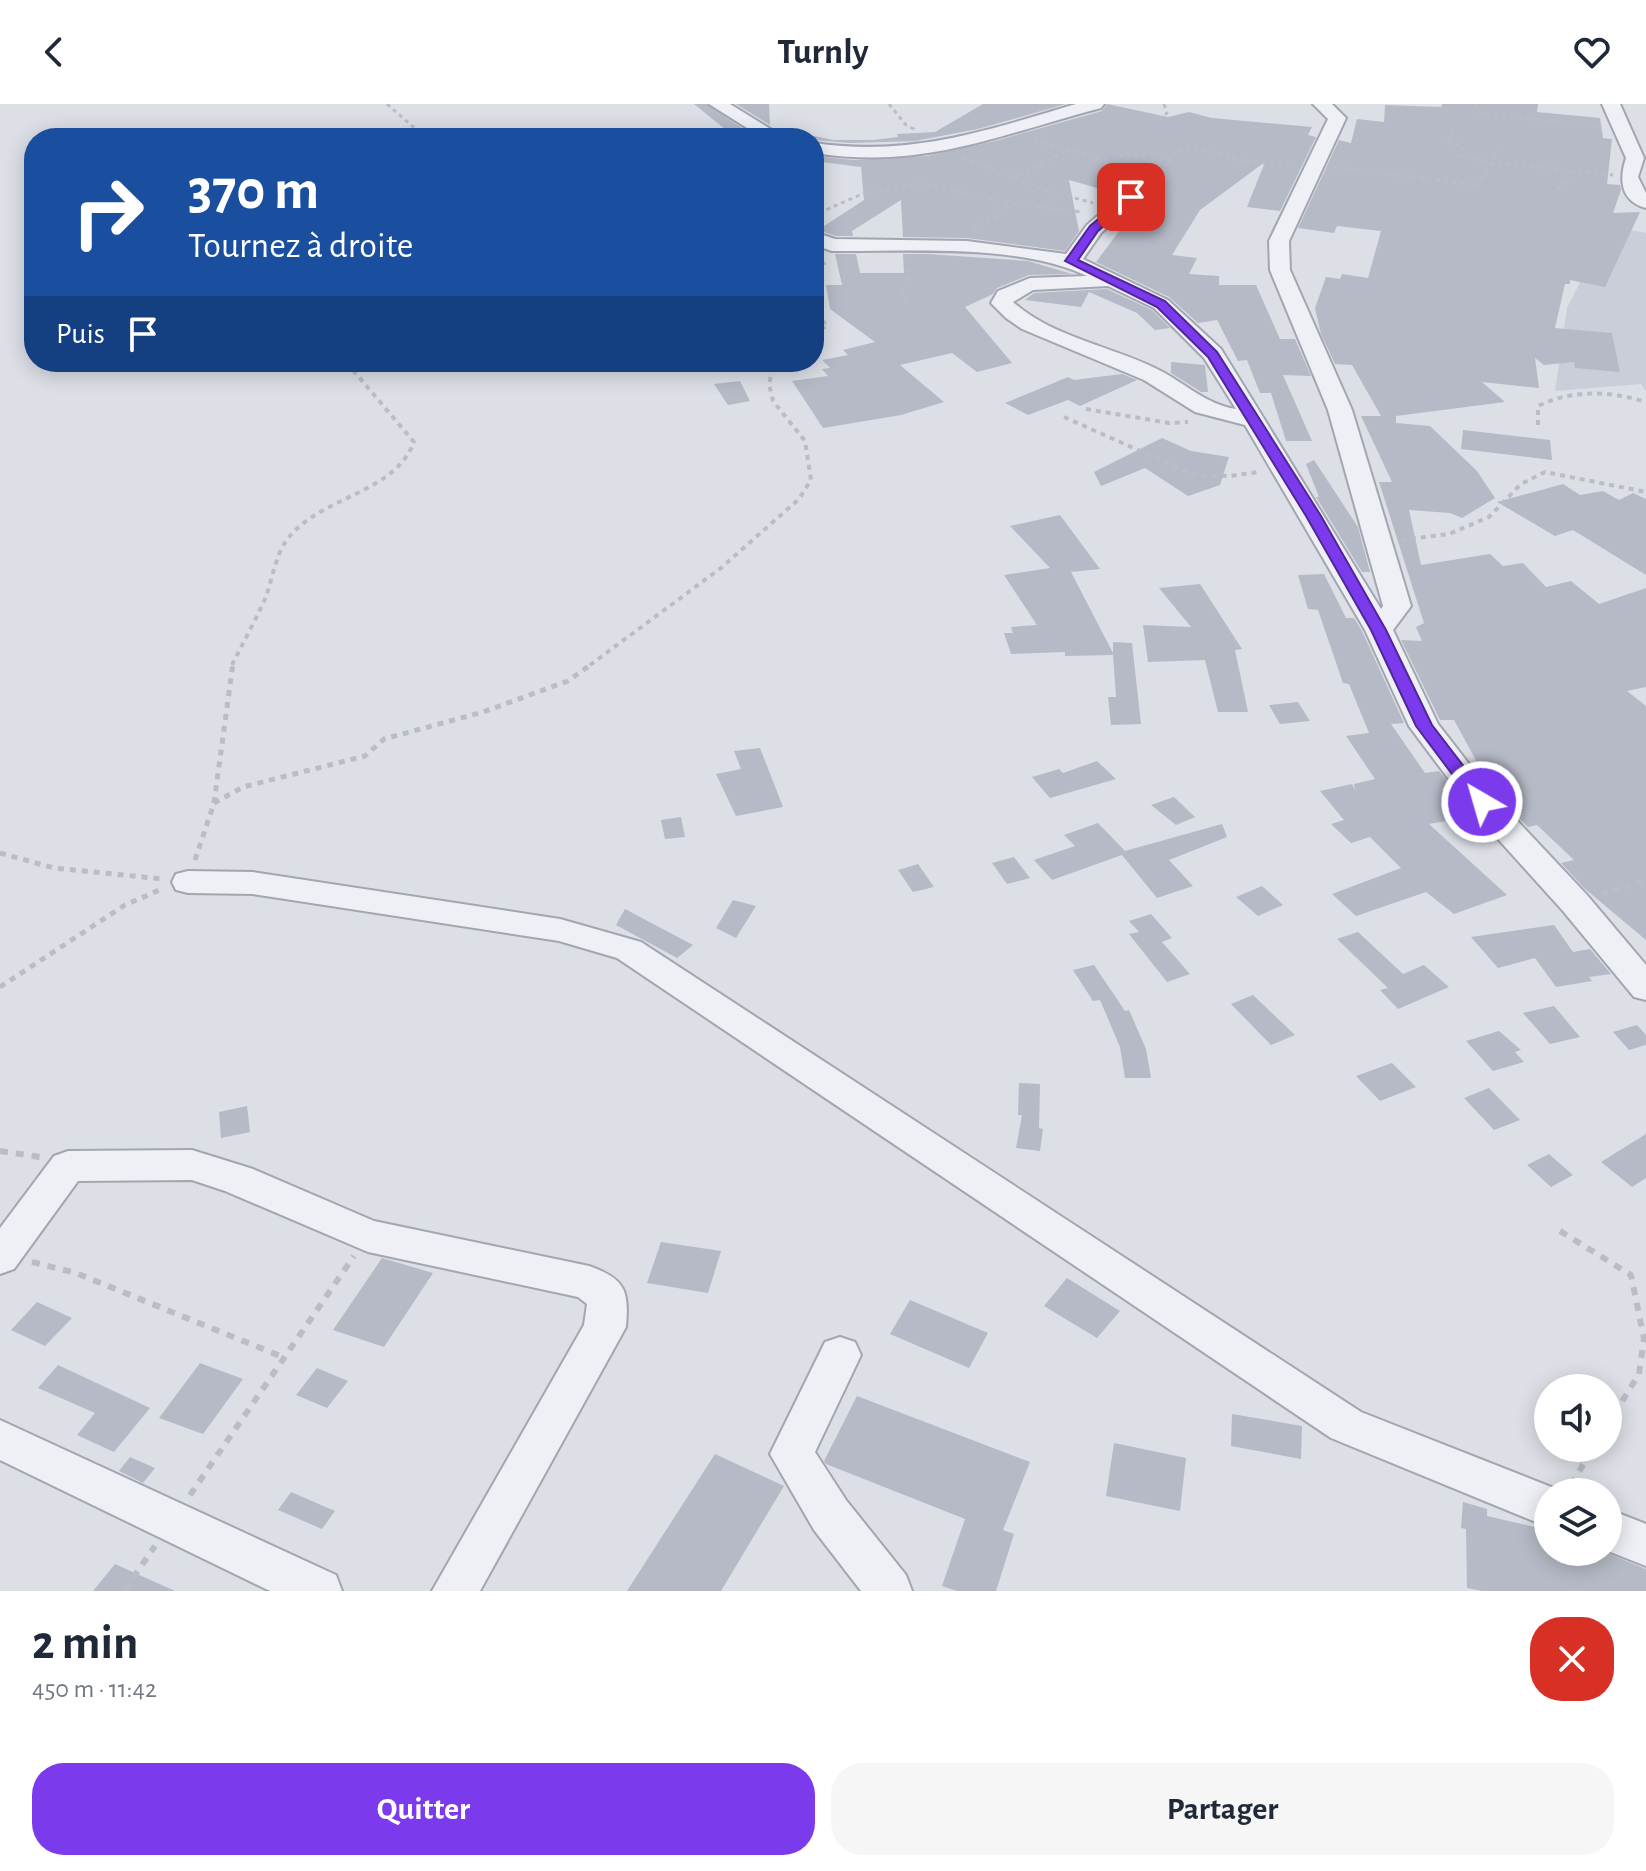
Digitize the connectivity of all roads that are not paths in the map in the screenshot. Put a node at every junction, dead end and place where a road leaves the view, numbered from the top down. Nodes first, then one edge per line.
1 (704, 104) edge
2 (718, 104) edge
3 (1095, 104) edge
4 (1322, 104) edge
5 (1611, 104) edge
6 (718, 127) dead end
7 (759, 128) edge
8 (824, 149) edge
9 (1646, 202) edge
10 (1120, 207) road end
11 (824, 242) edge
12 (1071, 261) junction
13 (1112, 282) junction
14 (1253, 419) junction
15 (1379, 630) junction
16 (188, 882) road end
17 (1646, 988) edge
18 (1, 1256) edge
19 (840, 1355) dead end
20 (0, 1439) edge
21 (1534, 1500) edge
22 (1622, 1536) edge
23 (1646, 1545) edge
24 (319, 1591) edge
25 (455, 1591) edge
26 (889, 1591) edge

1 - 6 street
2 - 7 street
3 - 8 street
4 - 15 street
5 - 9 street
10 - 12 street
11 - 12 street
12 - 13 street
13 - 14 street
13 - 14 street
14 - 15 street
15 - 17 street
16 - 21 street
18 - 25 street
19 - 26 street
20 - 24 street
22 - 23 street

